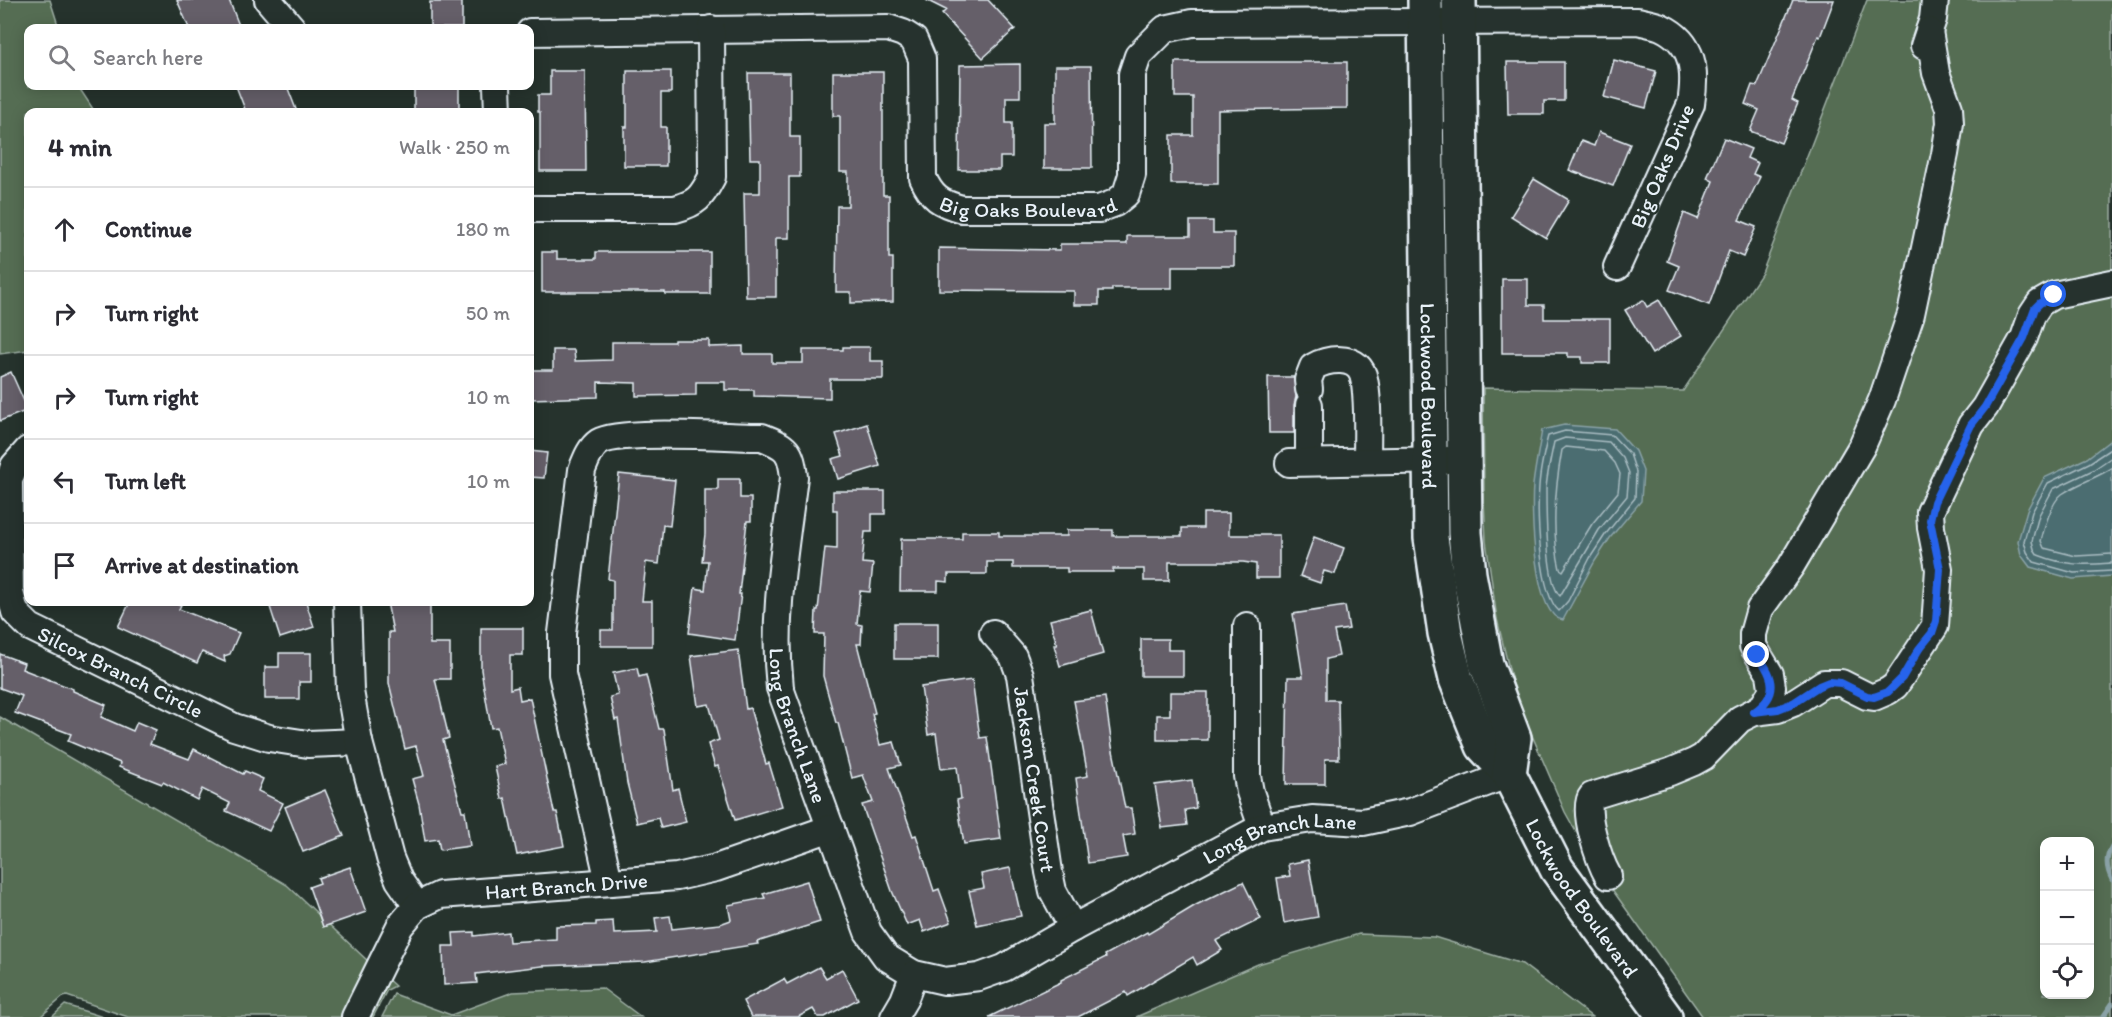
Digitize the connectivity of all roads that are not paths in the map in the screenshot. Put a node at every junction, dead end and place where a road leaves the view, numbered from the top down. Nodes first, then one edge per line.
1 (268, 0) edge
2 (1935, 0) edge
3 (1425, 12) edge
4 (1459, 12) edge
5 (289, 24) edge
6 (711, 28) junction
7 (534, 32) edge
8 (497, 90) edge
9 (498, 108) edge
10 (534, 209) edge
11 (1617, 267) dead end
12 (2112, 283) edge
13 (24, 455) edge
14 (1430, 460) junction
15 (1464, 460) junction
16 (1367, 461) junction
17 (347, 606) edge
18 (1247, 626) dead end
19 (993, 633) dead end
20 (1754, 712) junction
21 (359, 742) junction
22 (1509, 774) junction
23 (1262, 827) junction
24 (831, 828) junction
25 (1608, 876) dead end
26 (609, 882) junction
27 (417, 906) junction
28 (1073, 928) junction
29 (914, 974) junction
30 (357, 1014) edge
31 (894, 1017) edge
32 (1665, 1017) edge

1 - 5 street
2 - 20 street
3 - 4 street, Big Oaks Boulevard
3 - 6 street, Big Oaks Boulevard
3 - 14 main road, Lockwood Boulevard
4 - 11 street, Big Oaks Drive
4 - 15 main road, Lockwood Boulevard
6 - 7 street, Big Oaks Boulevard
6 - 10 street
8 - 9 street
12 - 20 street
13 - 21 street, Silcox Branch Circle
14 - 15 street
14 - 16 street
14 - 22 main road, Lockwood Boulevard
15 - 22 main road, Lockwood Boulevard
16 - 16 street
17 - 21 street
18 - 23 street
19 - 28 street, Jackson Creek Court
20 - 25 street
21 - 27 street
22 - 23 street, Long Branch Lane
22 - 32 main road, Lockwood Boulevard
23 - 28 street, Long Branch Lane
24 - 26 street, Hart Branch Drive
24 - 26 street, Long Branch Lane
24 - 29 street, Long Branch Lane
26 - 27 street, Hart Branch Drive
27 - 30 street
28 - 29 street, Long Branch Lane
29 - 31 street

